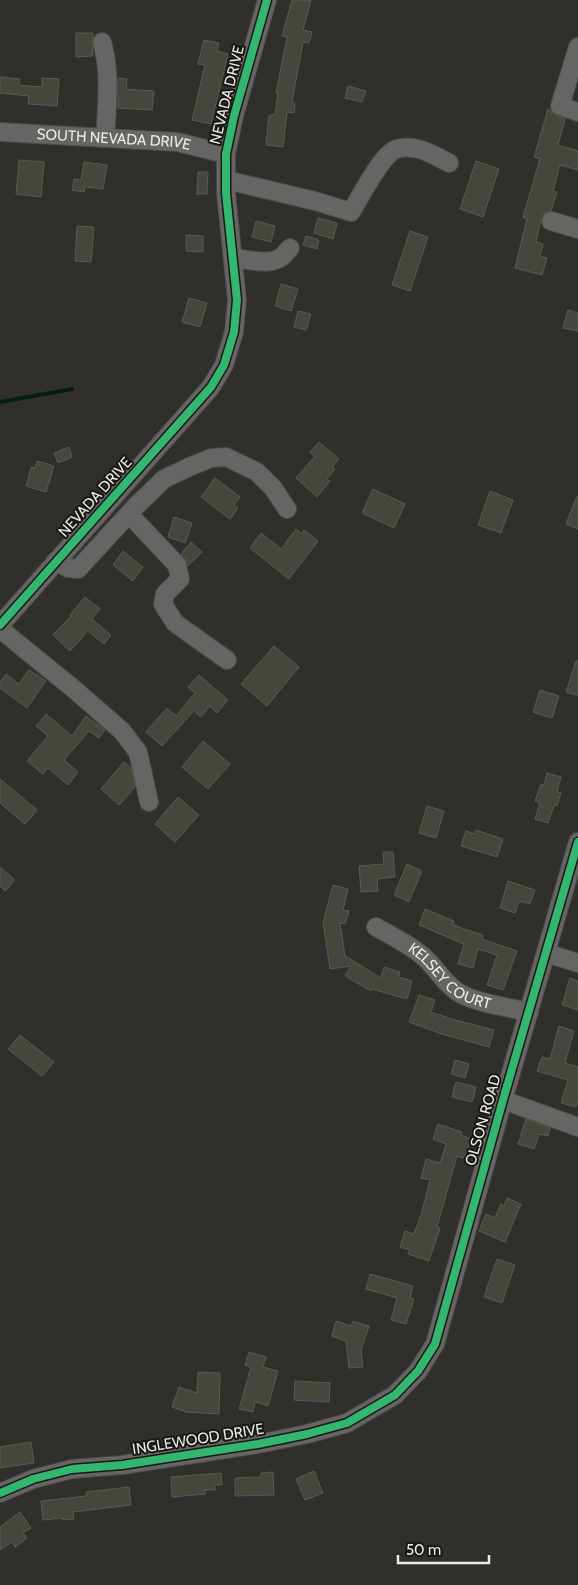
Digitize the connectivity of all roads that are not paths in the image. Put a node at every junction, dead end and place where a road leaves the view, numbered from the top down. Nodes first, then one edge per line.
1 (267, 0) edge
2 (102, 42) dead end
3 (578, 47) edge
4 (578, 112) edge
5 (0, 132) edge
6 (105, 138) junction
7 (226, 154) junction
8 (449, 163) dead end
9 (226, 180) junction
10 (551, 221) dead end
11 (578, 229) edge
12 (290, 248) dead end
13 (233, 258) junction
14 (287, 509) dead end
15 (129, 514) junction
16 (56, 561) junction
17 (0, 625) edge
18 (0, 629) edge
19 (227, 660) dead end
20 (149, 802) dead end
21 (578, 842) edge
22 (376, 927) dead end
23 (546, 953) junction
24 (578, 963) edge
25 (529, 1012) junction
26 (503, 1100) junction
27 (578, 1127) edge
28 (395, 1395) joint
29 (0, 1493) edge

1 - 7 street, NEVADA DRIVE
2 - 6 street
3 - 4 street
5 - 6 street, SOUTH NEVADA DRIVE
6 - 7 street, SOUTH NEVADA DRIVE
7 - 9 street, NEVADA DRIVE
8 - 9 street
9 - 13 street, NEVADA DRIVE
10 - 11 street
12 - 13 street
13 - 16 street, NEVADA DRIVE
14 - 15 street
15 - 16 street
15 - 19 street
16 - 17 street, NEVADA DRIVE
18 - 20 street
21 - 23 street, OLSON ROAD
22 - 25 street, KELSEY COURT
23 - 24 street
23 - 25 street, OLSON ROAD
25 - 26 street, OLSON ROAD
26 - 27 street
26 - 28 street, OLSON ROAD
28 - 29 street, INGLEWOOD DRIVE

